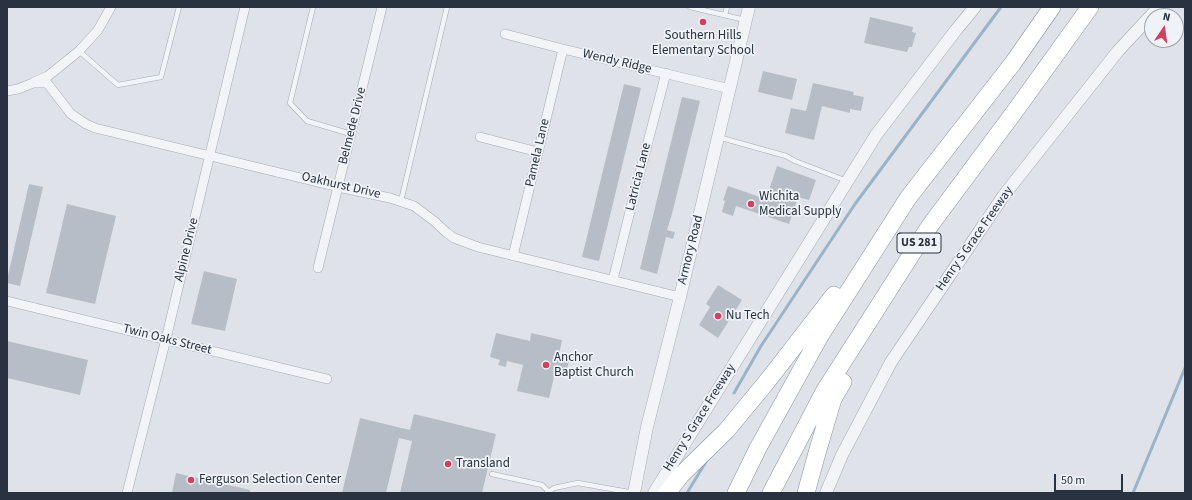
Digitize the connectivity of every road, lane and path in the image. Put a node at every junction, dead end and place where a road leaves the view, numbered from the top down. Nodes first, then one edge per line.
1 (111, 7) edge
2 (179, 7) edge
3 (245, 7) edge
4 (313, 7) edge
5 (382, 7) edge
6 (447, 7) edge
7 (690, 7) edge
8 (727, 7) edge
9 (749, 7) edge
10 (975, 7) edge
11 (1090, 7) edge
12 (1158, 7) edge
13 (1051, 8) edge
14 (725, 15) junction
15 (746, 20) junction
16 (505, 34) dead end
17 (563, 50) junction
18 (79, 51) junction
19 (666, 73) junction
20 (33, 83) junction
21 (730, 89) junction
22 (7, 91) edge
23 (351, 134) junction
24 (480, 137) dead end
25 (718, 137) junction
26 (538, 152) junction
27 (210, 156) junction
28 (847, 180) junction
29 (338, 187) junction
30 (908, 198) junction
31 (401, 201) junction
32 (929, 227) junction
33 (513, 256) junction
34 (318, 268) dead end
35 (613, 280) junction
36 (680, 296) junction
37 (7, 301) edge
38 (166, 339) junction
39 (327, 379) dead end
40 (492, 474) dead end
41 (548, 492) edge
42 (127, 493) edge
43 (634, 493) edge
44 (654, 493) edge
45 (667, 493) edge
46 (736, 493) edge
47 (771, 493) edge
48 (806, 493) edge
49 (826, 493) edge

1 - 18 street
2 - 18 lane
3 - 27 street, Alpine Drive
4 - 23 lane
5 - 23 street, Belmede Drive
6 - 31 lane
7 - 14 lane
8 - 14 lane
9 - 15 street, Armory Road
10 - 28 street, Henry S Grace Freeway
11 - 32 highway, US 281
12 - 49 street, Henry S Grace Freeway
13 - 30 highway, US 281
14 - 15 lane
15 - 21 street, Armory Road
16 - 17 street, Wendy Ridge
17 - 19 street, Wendy Ridge
17 - 26 street, Pamela Lane
18 - 20 street
19 - 21 street, Wendy Ridge
19 - 35 street, Latricia Lane
20 - 22 street
20 - 27 street, Oakhurst Drive
21 - 25 street, Armory Road
23 - 29 street, Belmede Drive
24 - 26 street
25 - 28 lane
25 - 36 street, Armory Road
26 - 33 street, Pamela Lane
27 - 29 street, Oakhurst Drive
27 - 38 street, Alpine Drive
28 - 44 street, Henry S Grace Freeway
29 - 31 street, Oakhurst Drive
29 - 34 street, Belmede Drive
30 - 45 highway
30 - 46 highway, US 281
31 - 33 street, Oakhurst Drive
32 - 47 highway, US 281
32 - 48 highway
33 - 35 street, Oakhurst Drive
35 - 36 street, Oakhurst Drive
36 - 43 street, Armory Road
37 - 38 street, Twin Oaks Street
38 - 39 street, Twin Oaks Street
38 - 42 street, Alpine Drive
40 - 41 lane
41 - 43 lane

